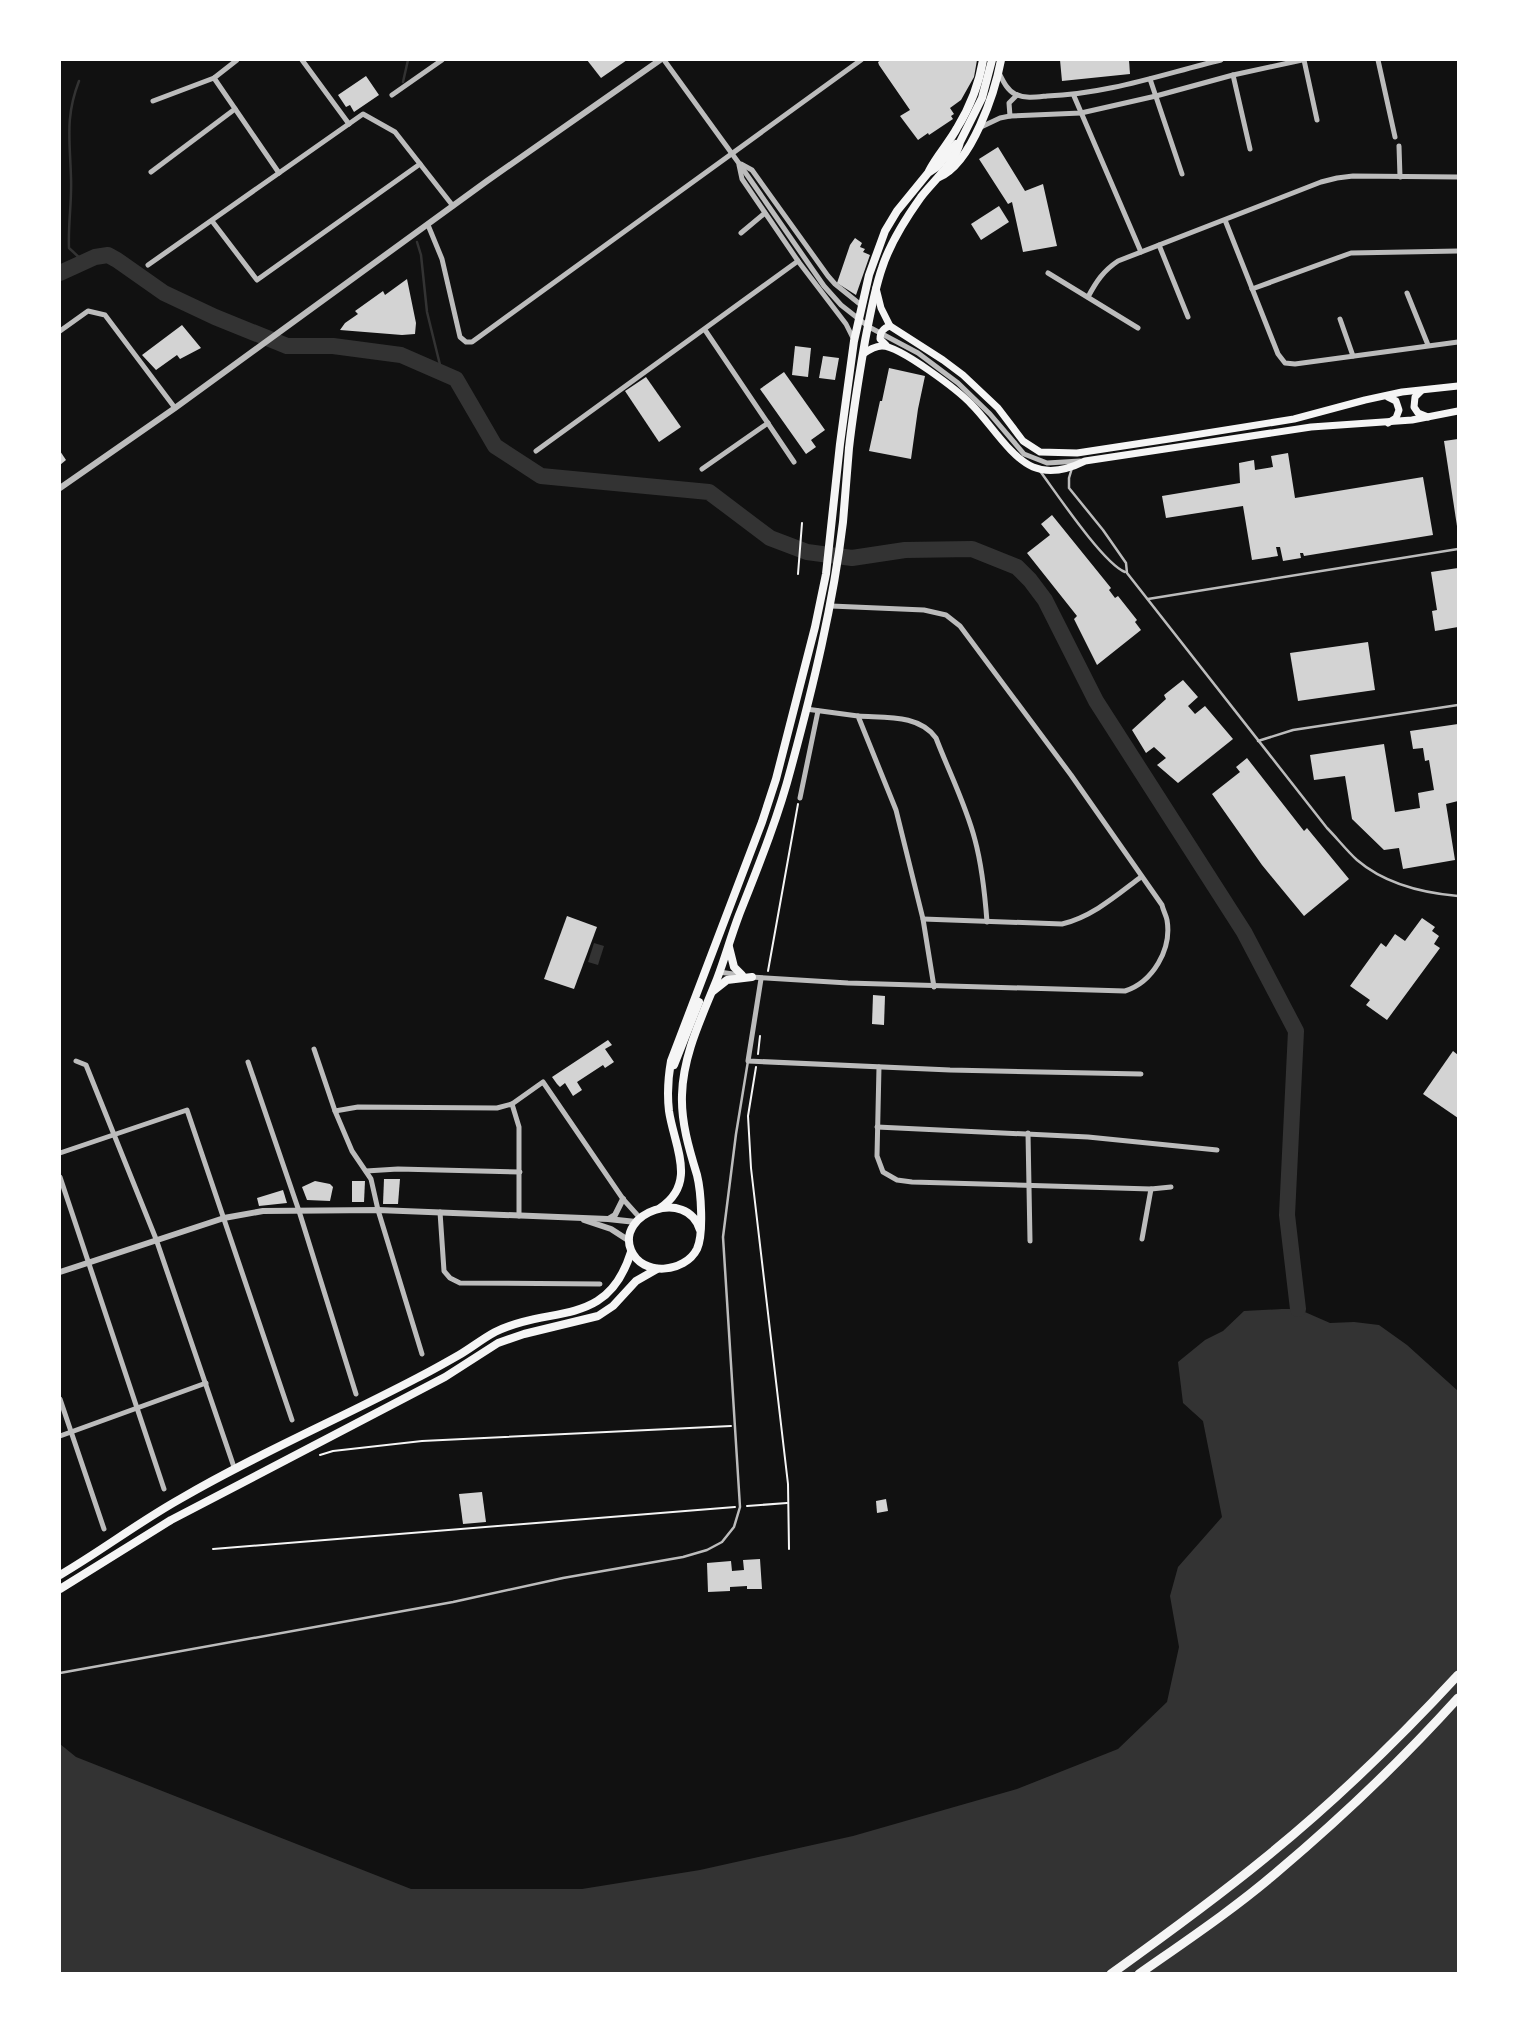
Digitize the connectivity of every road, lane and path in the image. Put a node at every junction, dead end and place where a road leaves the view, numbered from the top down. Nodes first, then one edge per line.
1 (237, 60) edge
2 (302, 60) edge
3 (442, 60) edge
4 (662, 60) edge
5 (861, 60) edge
6 (984, 60) edge
7 (992, 60) edge
8 (1000, 60) edge
9 (1222, 60) edge
10 (1303, 60) edge
11 (1378, 60) edge
12 (998, 72) junction
13 (1233, 75) junction
14 (214, 78) junction
15 (1150, 79) junction
16 (392, 95) dead end
17 (1017, 95) junction
18 (1074, 96) junction
19 (1156, 96) junction
20 (153, 101) dead end
21 (235, 109) junction
22 (1081, 113) junction
23 (1010, 116) junction
24 (1317, 120) dead end
25 (349, 124) junction
26 (978, 129) junction
27 (1395, 137) dead end
28 (960, 142) junction
29 (1399, 146) dead end
30 (1250, 149) dead end
31 (731, 153) junction
32 (738, 162) junction
33 (420, 164) junction
34 (151, 172) dead end
35 (279, 173) junction
36 (928, 173) junction
37 (1182, 174) dead end
38 (1400, 177) junction
39 (1458, 177) edge
40 (938, 178) junction
41 (453, 206) junction
42 (765, 213) junction
43 (212, 220) junction
44 (1225, 220) junction
45 (428, 225) junction
46 (741, 233) dead end
47 (1159, 245) junction
48 (1458, 251) edge
49 (1141, 252) junction
50 (797, 261) junction
51 (148, 265) dead end
52 (1048, 273) dead end
53 (876, 288) junction
54 (1252, 289) junction
55 (1407, 293) dead end
56 (1088, 297) junction
57 (861, 305) junction
58 (1188, 317) dead end
59 (1340, 319) dead end
60 (890, 326) junction
61 (1138, 328) dead end
62 (705, 330) junction
63 (60, 331) edge
64 (854, 341) junction
65 (1458, 342) edge
66 (1428, 345) junction
67 (886, 346) junction
68 (863, 354) junction
69 (1353, 356) junction
70 (1458, 386) edge
71 (1422, 390) junction
72 (1383, 396) junction
73 (175, 408) junction
74 (1458, 411) edge
75 (1428, 417) junction
76 (768, 423) junction
77 (1388, 423) junction
78 (536, 451) dead end
79 (1085, 461) junction
80 (794, 462) dead end
81 (1072, 467) junction
82 (702, 469) dead end
83 (1038, 469) junction
84 (60, 488) edge
85 (802, 523) dead end
86 (1458, 549) edge
87 (1127, 573) junction
88 (798, 574) dead end
89 (1148, 599) junction
90 (831, 606) junction
91 (1458, 705) edge
92 (806, 709) junction
93 (818, 710) junction
94 (858, 716) junction
95 (1258, 741) junction
96 (800, 798) joint
97 (1141, 877) junction
98 (1458, 896) edge
99 (923, 919) junction
100 (987, 922) junction
101 (729, 946) junction
102 (719, 972) junction
103 (742, 975) junction
104 (760, 978) junction
105 (934, 987) junction
106 (711, 993) junction
107 (760, 1034) dead end
108 (314, 1049) dead end
109 (748, 1060) junction
110 (76, 1061) dead end
111 (757, 1061) junction
112 (248, 1062) dead end
113 (879, 1067) junction
114 (1141, 1074) dead end
115 (668, 1078) junction
116 (512, 1104) junction
117 (335, 1111) junction
118 (877, 1127) junction
119 (1028, 1133) junction
120 (114, 1135) junction
121 (1217, 1150) dead end
122 (60, 1153) edge
123 (366, 1171) junction
124 (520, 1172) junction
125 (60, 1177) edge
126 (1030, 1185) junction
127 (1171, 1187) dead end
128 (1151, 1189) junction
129 (623, 1199) junction
130 (657, 1209) junction
131 (378, 1210) junction
132 (299, 1211) junction
133 (440, 1212) junction
134 (519, 1216) junction
135 (225, 1218) junction
136 (575, 1218) junction
137 (608, 1219) junction
138 (638, 1220) junction
139 (700, 1230) junction
140 (156, 1239) junction
141 (1142, 1239) dead end
142 (628, 1240) junction
143 (1030, 1241) dead end
144 (631, 1252) junction
145 (88, 1262) junction
146 (659, 1269) junction
147 (60, 1272) edge
148 (600, 1284) dead end
149 (422, 1354) dead end
150 (206, 1383) junction
151 (356, 1394) dead end
152 (60, 1399) edge
153 (136, 1408) junction
154 (292, 1420) dead end
155 (735, 1426) junction
156 (71, 1432) junction
157 (60, 1436) edge
158 (320, 1455) dead end
159 (235, 1470) junction
160 (164, 1489) dead end
161 (788, 1503) junction
162 (740, 1507) junction
163 (104, 1528) dead end
164 (213, 1549) dead end
165 (789, 1549) dead end
166 (60, 1576) edge
167 (60, 1589) edge
168 (60, 1673) edge
169 (1458, 1675) edge
170 (1458, 1698) edge
171 (1111, 1973) edge
172 (1139, 1973) edge

1 - 14 street
2 - 25 street
3 - 16 street
4 - 31 street
4 - 41 street
5 - 31 street
6 - 36 main road
7 - 28 main road
8 - 12 main road
9 - 15 street
10 - 13 street
10 - 24 street
11 - 27 street
12 - 17 street
12 - 26 main road
13 - 19 street
13 - 30 street
14 - 20 street
14 - 21 street
15 - 18 street
15 - 19 street
17 - 18 street
17 - 23 street
18 - 22 street
19 - 22 street
19 - 37 street
21 - 34 street
21 - 35 street
22 - 23 street
22 - 49 street
23 - 26 street
25 - 33 street
25 - 35 street
26 - 40 main road
28 - 36 main road
28 - 40 main road
29 - 38 street
31 - 32 street
31 - 45 street
32 - 42 street
32 - 57 street
32 - 79 street
33 - 41 street
33 - 43 street
35 - 43 street
36 - 57 main road
38 - 39 street
38 - 44 street
40 - 53 main road
41 - 45 street
42 - 46 street
42 - 50 street
43 - 51 street
44 - 47 street
44 - 54 street
45 - 73 street
47 - 49 street
47 - 58 street
48 - 54 street
49 - 56 street
50 - 62 street
50 - 64 street
52 - 56 street
53 - 60 main road
53 - 68 main road
54 - 69 street
55 - 66 street
56 - 61 street
57 - 64 main road
59 - 69 street
60 - 67 main road
60 - 72 main road
62 - 76 street
62 - 78 street
63 - 73 street
64 - 115 main road
65 - 66 street
66 - 69 street
67 - 68 main road
67 - 83 main road
68 - 90 main road
70 - 71 main road
71 - 72 main road
71 - 75 main road
72 - 77 main road
73 - 84 street
74 - 75 main road
75 - 77 main road
76 - 80 street
76 - 82 street
77 - 79 main road
79 - 81 main road
81 - 83 main road
81 - 87 lane
83 - 87 lane
85 - 88 path
86 - 89 lane
87 - 89 lane
89 - 95 lane
90 - 92 main road
90 - 97 street
91 - 95 lane
92 - 93 street
92 - 101 main road
93 - 94 street
93 - 96 street
94 - 99 street
94 - 100 street
95 - 98 lane
96 - 104 path
97 - 100 street
97 - 105 street
99 - 100 street
99 - 105 street
101 - 102 main road
101 - 103 main road
102 - 103 street
102 - 106 main road
102 - 115 main road
103 - 104 street
104 - 105 street
104 - 106 main road
104 - 109 street
106 - 139 main road
107 - 111 path
108 - 117 street
109 - 111 street
109 - 155 lane
110 - 120 street
111 - 113 street
111 - 161 path
112 - 132 street
113 - 114 street
113 - 118 street
115 - 130 main road
116 - 117 street
116 - 124 street
116 - 129 street
117 - 123 street
118 - 119 street
118 - 126 street
119 - 121 street
119 - 126 street
120 - 122 street
120 - 135 street
120 - 140 street
123 - 124 street
123 - 131 street
124 - 134 street
125 - 145 street
126 - 128 street
126 - 143 street
127 - 128 street
128 - 141 street
129 - 137 street
129 - 138 street
130 - 138 main road
130 - 139 main road
131 - 132 street
131 - 133 street
131 - 149 street
132 - 135 street
132 - 151 street
133 - 134 street
133 - 148 street
134 - 136 street
135 - 140 street
135 - 154 street
136 - 137 street
136 - 142 street
137 - 138 street
138 - 142 main road
139 - 146 main road
140 - 145 street
140 - 150 street
142 - 144 main road
144 - 146 main road
144 - 159 main road
145 - 147 street
145 - 153 street
146 - 167 main road
150 - 153 street
150 - 159 street
152 - 156 street
153 - 156 street
153 - 160 street
155 - 158 path
155 - 162 lane
156 - 157 street
156 - 163 street
159 - 166 main road
161 - 162 path
161 - 165 path
162 - 164 path
162 - 168 lane
169 - 171 highway
170 - 172 highway

